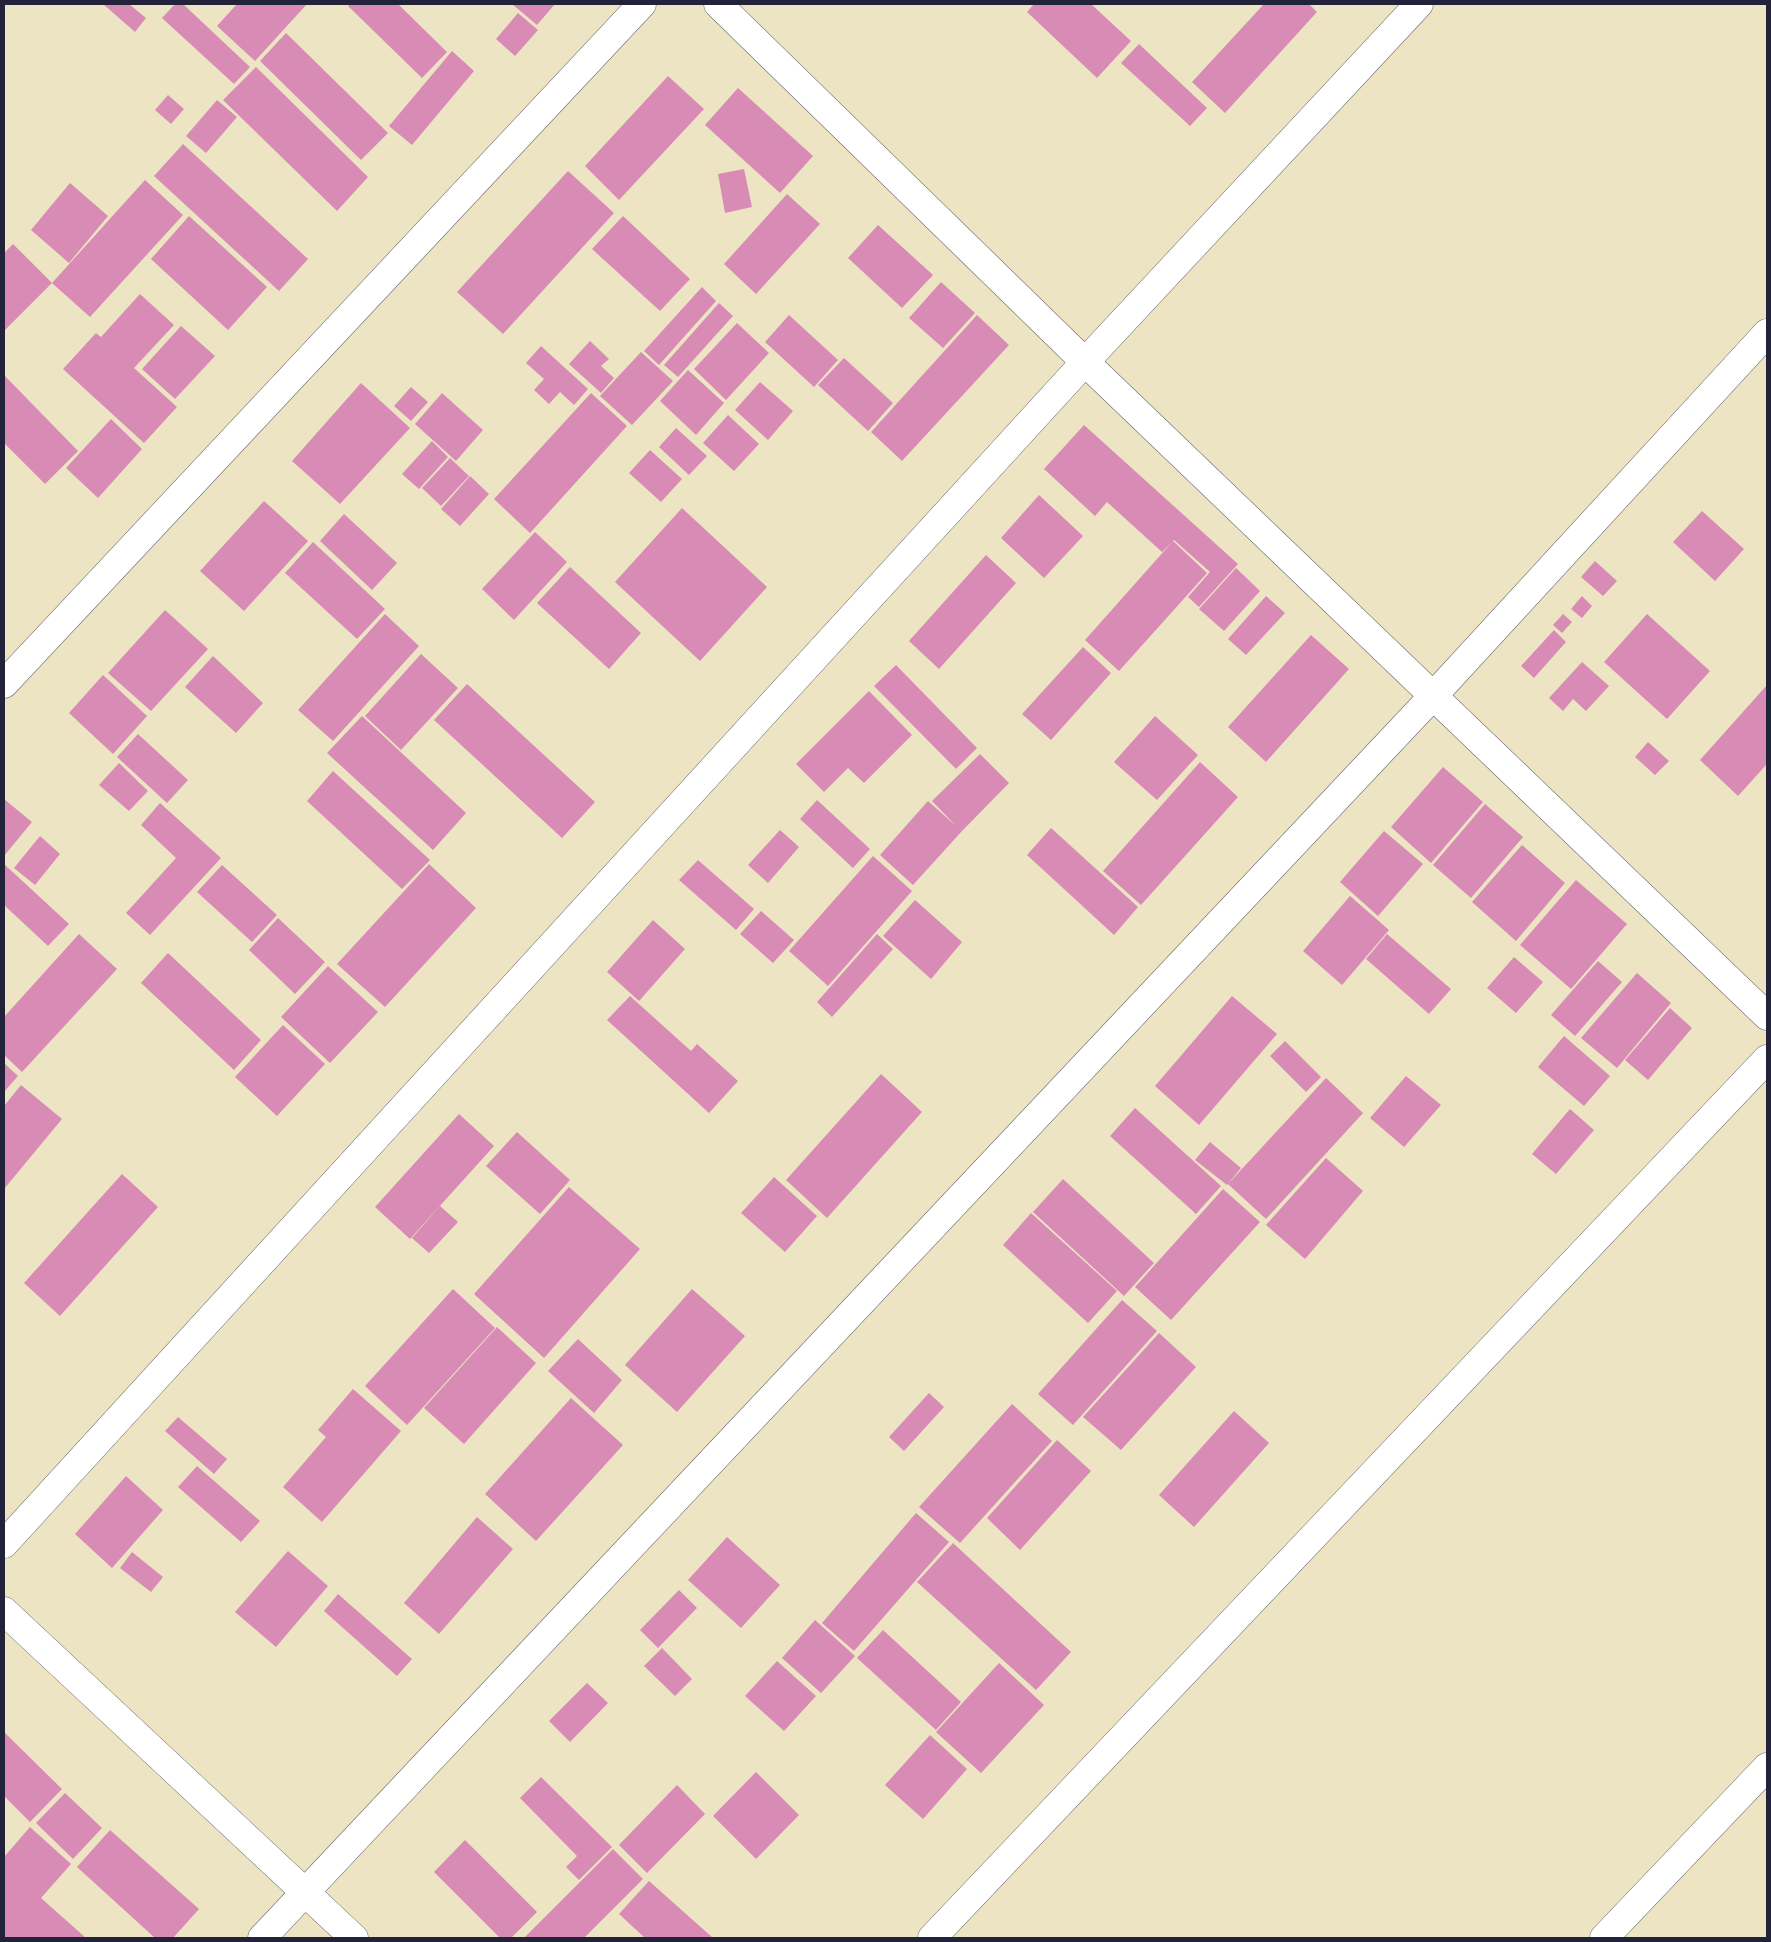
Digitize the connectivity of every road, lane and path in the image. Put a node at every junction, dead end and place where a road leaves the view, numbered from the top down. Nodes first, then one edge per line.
1 (642, 4) edge
2 (718, 4) edge
3 (1419, 4) edge
4 (1767, 333) edge
5 (1085, 362) junction
6 (4, 684) edge
7 (1434, 695) junction
8 (1767, 1016) edge
9 (1767, 1059) edge
10 (4, 1544) edge
11 (4, 1611) edge
12 (1767, 1767) edge
13 (306, 1892) junction
14 (262, 1938) edge
15 (354, 1938) edge
16 (932, 1938) edge
17 (1604, 1938) edge

1 - 6 street
2 - 5 street
3 - 5 street
4 - 7 street
5 - 7 street
5 - 10 street
7 - 8 street
7 - 13 street
9 - 16 street
11 - 13 street
12 - 17 street
13 - 14 street
13 - 15 street

